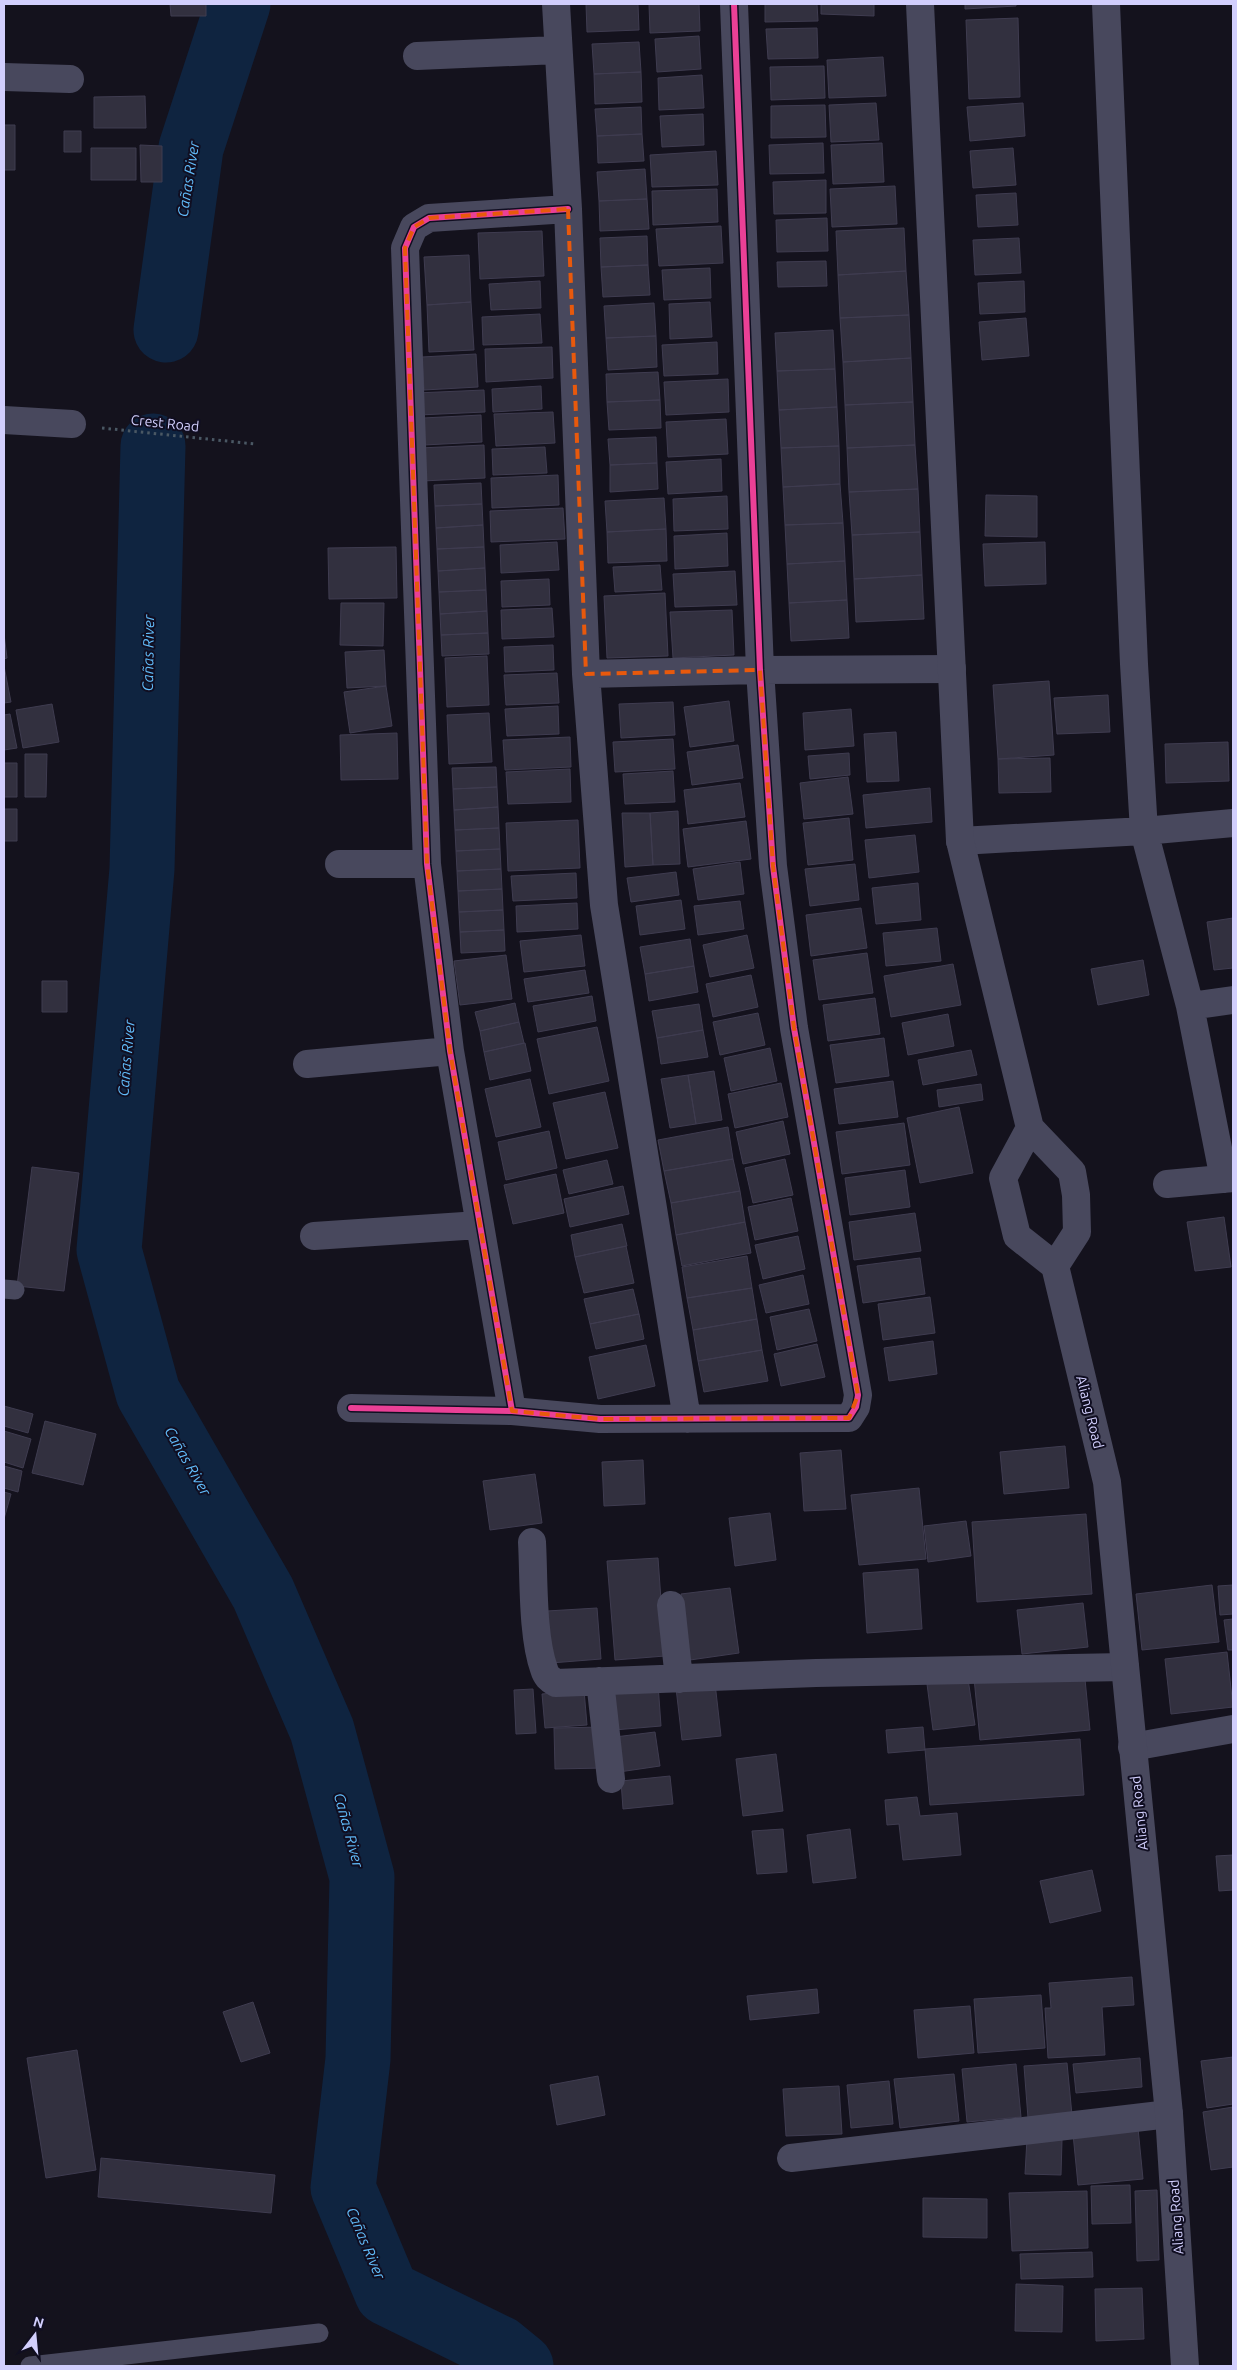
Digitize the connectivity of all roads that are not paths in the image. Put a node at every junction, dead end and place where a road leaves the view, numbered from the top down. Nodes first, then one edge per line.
1 (556, 4) edge
2 (734, 4) edge
3 (920, 4) edge
4 (1106, 4) edge
5 (558, 50) junction
6 (417, 56) dead end
7 (4, 77) edge
8 (70, 79) dead end
9 (568, 209) junction
10 (4, 420) edge
11 (72, 424) road end
12 (952, 669) junction
13 (760, 670) junction
14 (586, 674) junction
15 (1233, 824) edge
16 (1144, 831) junction
17 (960, 841) junction
18 (339, 864) dead end
19 (427, 864) junction
20 (1233, 1000) edge
21 (1190, 1006) junction
22 (450, 1051) junction
23 (307, 1064) dead end
24 (1030, 1128) junction
25 (1228, 1179) edge
26 (1167, 1184) dead end
27 (479, 1225) junction
28 (314, 1236) dead end
29 (1055, 1266) junction
30 (351, 1408) dead end
31 (512, 1411) junction
32 (687, 1418) junction
33 (532, 1542) dead end
34 (671, 1605) dead end
35 (1125, 1667) junction
36 (679, 1679) junction
37 (600, 1681) junction
38 (1233, 1730) edge
39 (1132, 1747) junction
40 (611, 1779) dead end
41 (1169, 2114) junction
42 (791, 2158) dead end
43 (319, 2333) dead end
44 (30, 2366) edge
45 (1185, 2366) edge

1 - 5 street
2 - 13 street
3 - 12 street
4 - 16 street
5 - 6 street
5 - 9 street
7 - 8 street
9 - 14 street
9 - 19 street
10 - 11 street
12 - 13 street
12 - 17 street
13 - 14 street
13 - 32 street
14 - 32 street
15 - 16 street
16 - 17 street
16 - 21 street
17 - 24 street
18 - 19 street
19 - 22 street
20 - 21 street
21 - 25 street
22 - 23 street
22 - 27 street
24 - 29 street
24 - 29 street
25 - 26 street
27 - 28 street
27 - 31 street
29 - 35 street, Aliang Road
30 - 31 street
31 - 32 street
33 - 37 street
34 - 36 street
35 - 36 street
35 - 39 street, Aliang Road
36 - 37 street
37 - 40 street
38 - 39 street
39 - 41 street, Aliang Road
41 - 42 street
41 - 45 street, Aliang Road
43 - 44 lane

